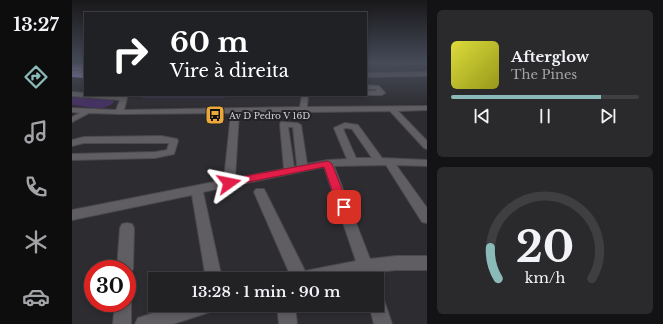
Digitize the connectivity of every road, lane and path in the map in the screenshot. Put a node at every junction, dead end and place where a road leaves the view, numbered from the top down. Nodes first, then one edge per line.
1 (367, 87) edge
2 (367, 93) edge
3 (72, 94) edge
4 (84, 95) edge
5 (98, 96) edge
6 (305, 96) edge
7 (427, 108) edge
8 (303, 109) junction
9 (392, 109) junction
10 (72, 110) edge
11 (235, 111) junction
12 (86, 112) junction
13 (119, 112) junction
14 (72, 120) edge
15 (72, 143) edge
16 (427, 146) edge
17 (72, 157) edge
18 (384, 161) junction
19 (353, 162) junction
20 (427, 163) edge
21 (328, 164) junction
22 (302, 168) junction
23 (289, 170) junction
24 (229, 183) junction
25 (197, 191) junction
26 (260, 192) dead end
27 (72, 215) edge
28 (427, 218) edge
29 (127, 228) dead end
30 (125, 260) edge
31 (427, 263) edge
32 (213, 272) edge
33 (297, 272) edge
34 (368, 272) edge
35 (123, 312) edge
36 (184, 312) edge
37 (287, 312) edge
38 (380, 312) edge
39 (122, 324) edge
40 (144, 324) edge
41 (288, 324) edge
42 (383, 324) edge

1 - 2 street
3 - 4 street
5 - 13 street
6 - 8 street
7 - 9 street
8 - 9 street
8 - 11 street
9 - 16 street
10 - 12 street
11 - 13 street
11 - 24 street
12 - 13 street
12 - 14 street
15 - 17 street
18 - 19 street
18 - 19 street
18 - 20 street
18 - 28 street
19 - 21 street
21 - 22 street
21 - 34 street
22 - 23 street
22 - 23 street
23 - 24 street
24 - 25 street
25 - 27 street
25 - 32 street
26 - 33 street
29 - 30 street
31 - 34 street
35 - 39 street
36 - 40 street
37 - 41 street
38 - 42 street

